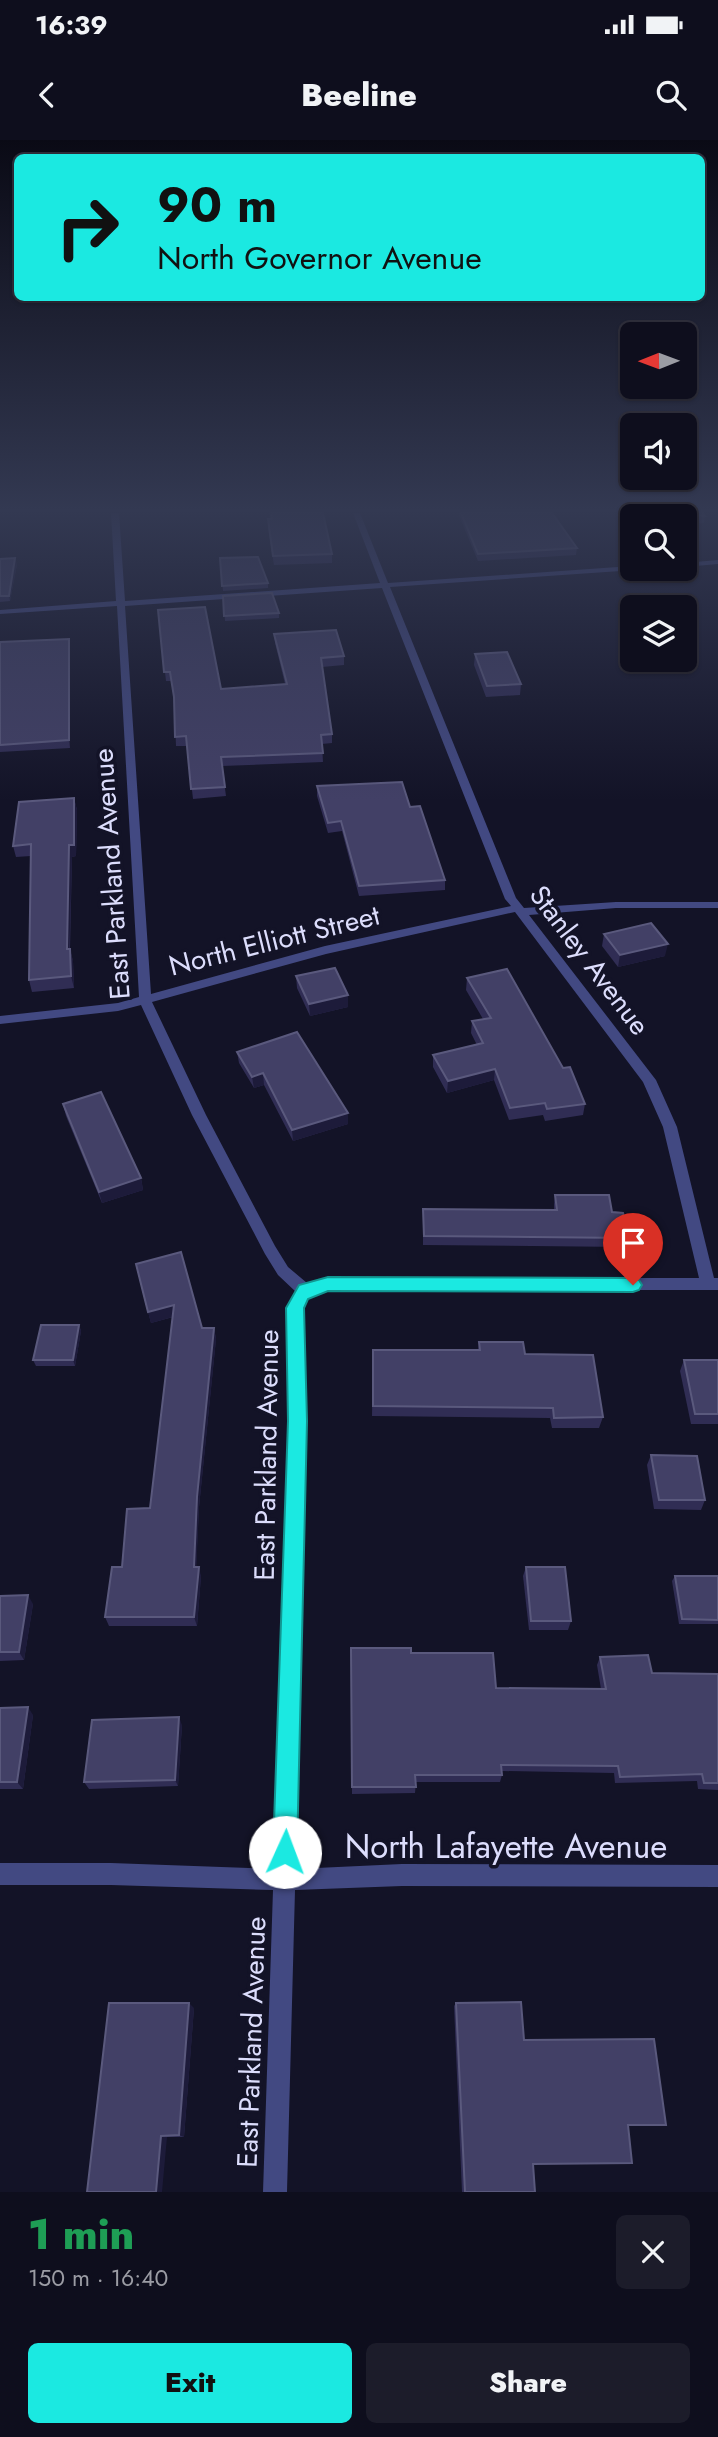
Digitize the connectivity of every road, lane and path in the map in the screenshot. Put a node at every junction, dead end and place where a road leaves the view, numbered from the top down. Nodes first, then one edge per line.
1 (43, 609) edge
2 (120, 609) edge
3 (395, 609) edge
4 (0, 612) edge
5 (718, 905) edge
6 (520, 910) junction
7 (145, 1000) junction
8 (0, 1020) edge
9 (713, 1284) edge
10 (305, 1290) junction
11 (0, 1874) edge
12 (718, 1876) edge
13 (285, 1880) junction
14 (275, 2192) edge

1 - 4 street
2 - 7 street, East Parkland Avenue
3 - 6 street, Stanley Avenue
5 - 6 street, North Elliott Street
6 - 7 street, North Elliott Street
6 - 9 street, Stanley Avenue
7 - 8 street, North Elliott Street
7 - 10 street, East Parkland Avenue
9 - 10 street
10 - 13 street, East Parkland Avenue
11 - 13 street, North Lafayette Avenue
12 - 13 street, North Lafayette Avenue
13 - 14 street, East Parkland Avenue

